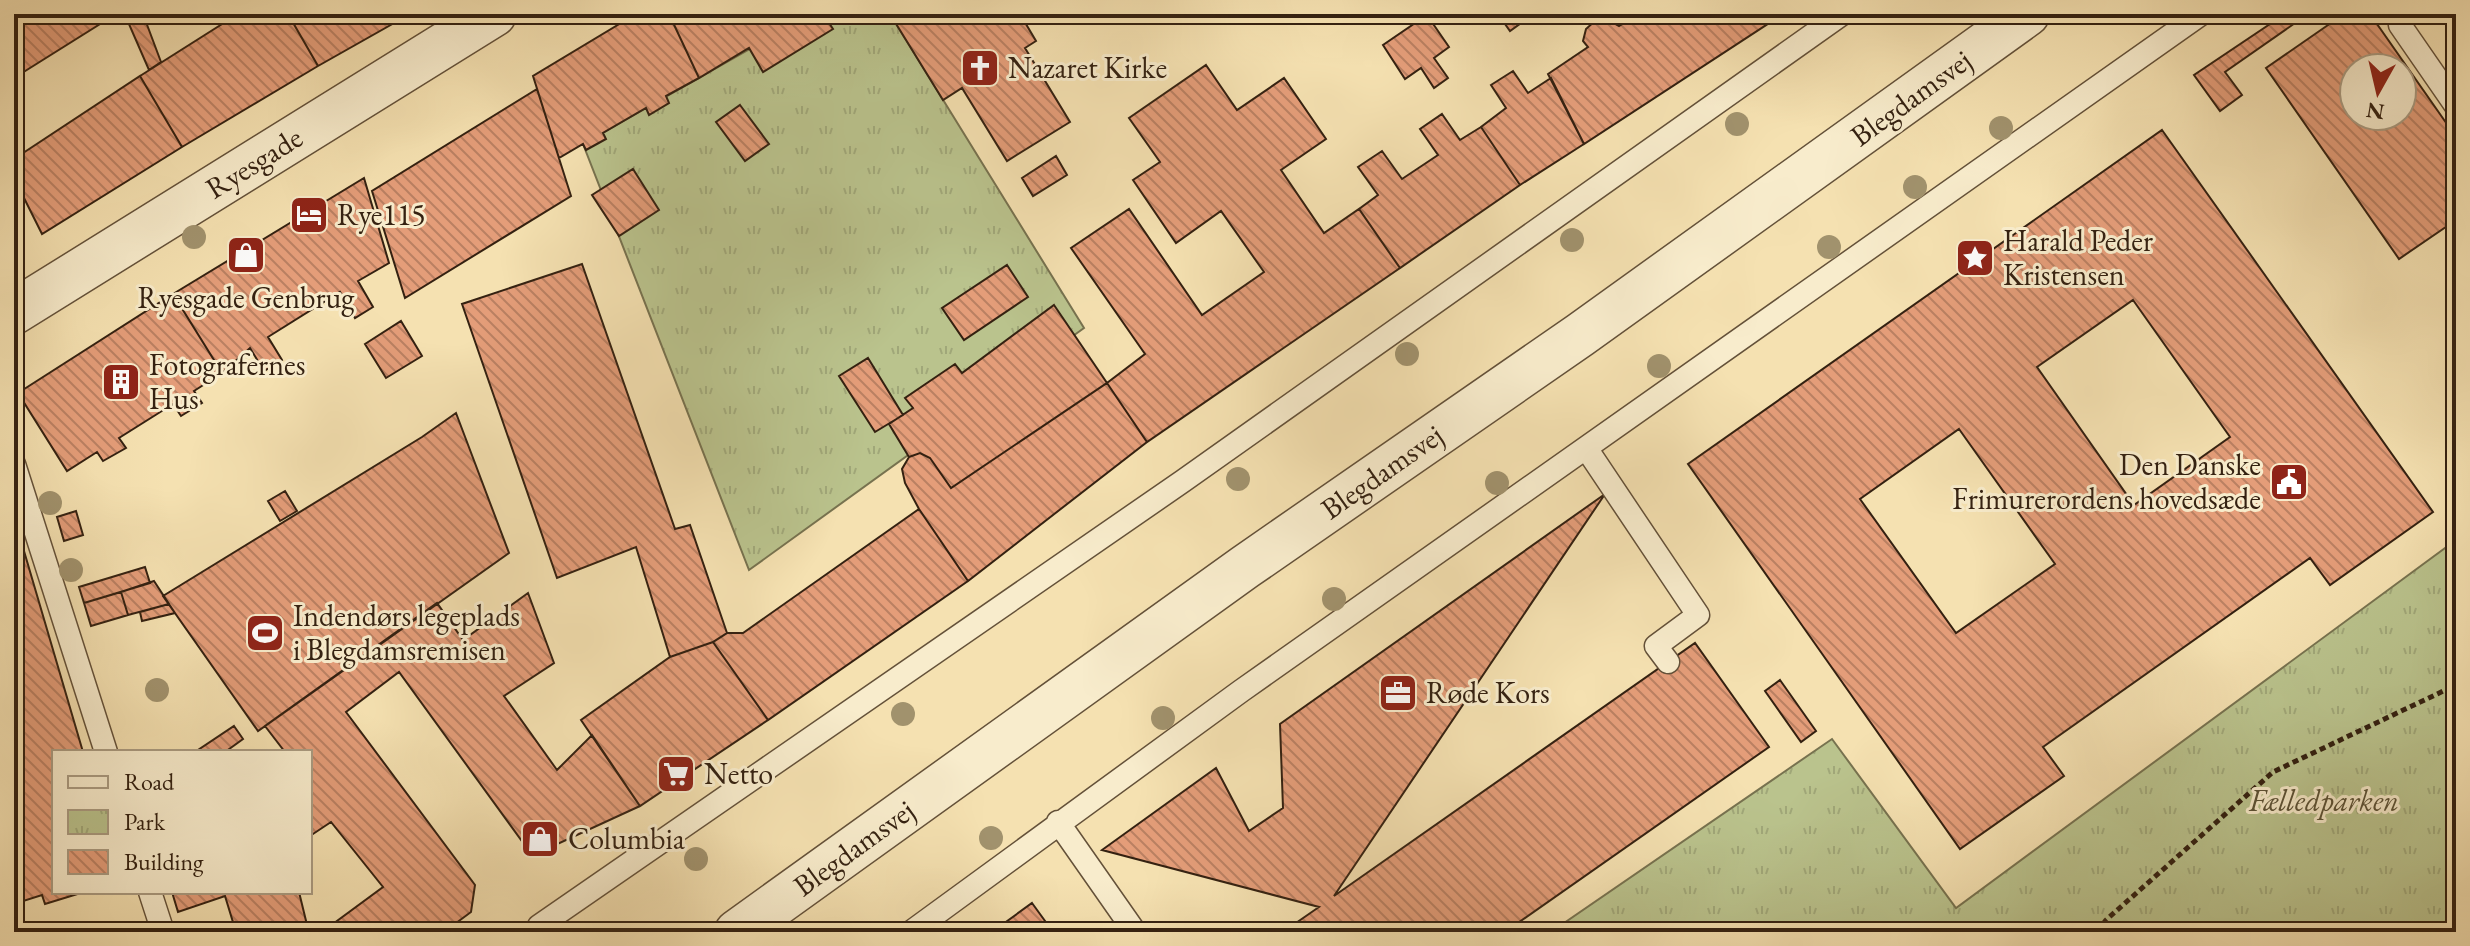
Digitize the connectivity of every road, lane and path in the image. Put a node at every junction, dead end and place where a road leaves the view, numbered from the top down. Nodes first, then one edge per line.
1 (494, 14) edge
2 (1842, 14) edge
3 (2027, 14) edge
4 (2201, 14) edge
5 (2399, 14) edge
6 (2456, 106) edge
7 (14, 312) edge
8 (1586, 448) junction
9 (14, 464) edge
10 (1668, 662) dead end
11 (2456, 685) edge
12 (105, 750) edge
13 (1058, 822) junction
14 (151, 894) edge
15 (539, 926) dead end
16 (163, 932) edge
17 (737, 932) edge
18 (911, 932) edge
19 (1135, 932) edge
20 (1595, 932) edge
21 (1606, 932) edge
22 (2097, 932) edge

1 - 7 street, Ryesgade
2 - 15 lane
3 - 17 street, Blegdamsvej
4 - 8 lane
5 - 6 lane
8 - 10 lane
8 - 13 lane
9 - 12 lane
11 - 22 path
13 - 18 lane
13 - 19 lane
14 - 16 lane
20 - 21 path

